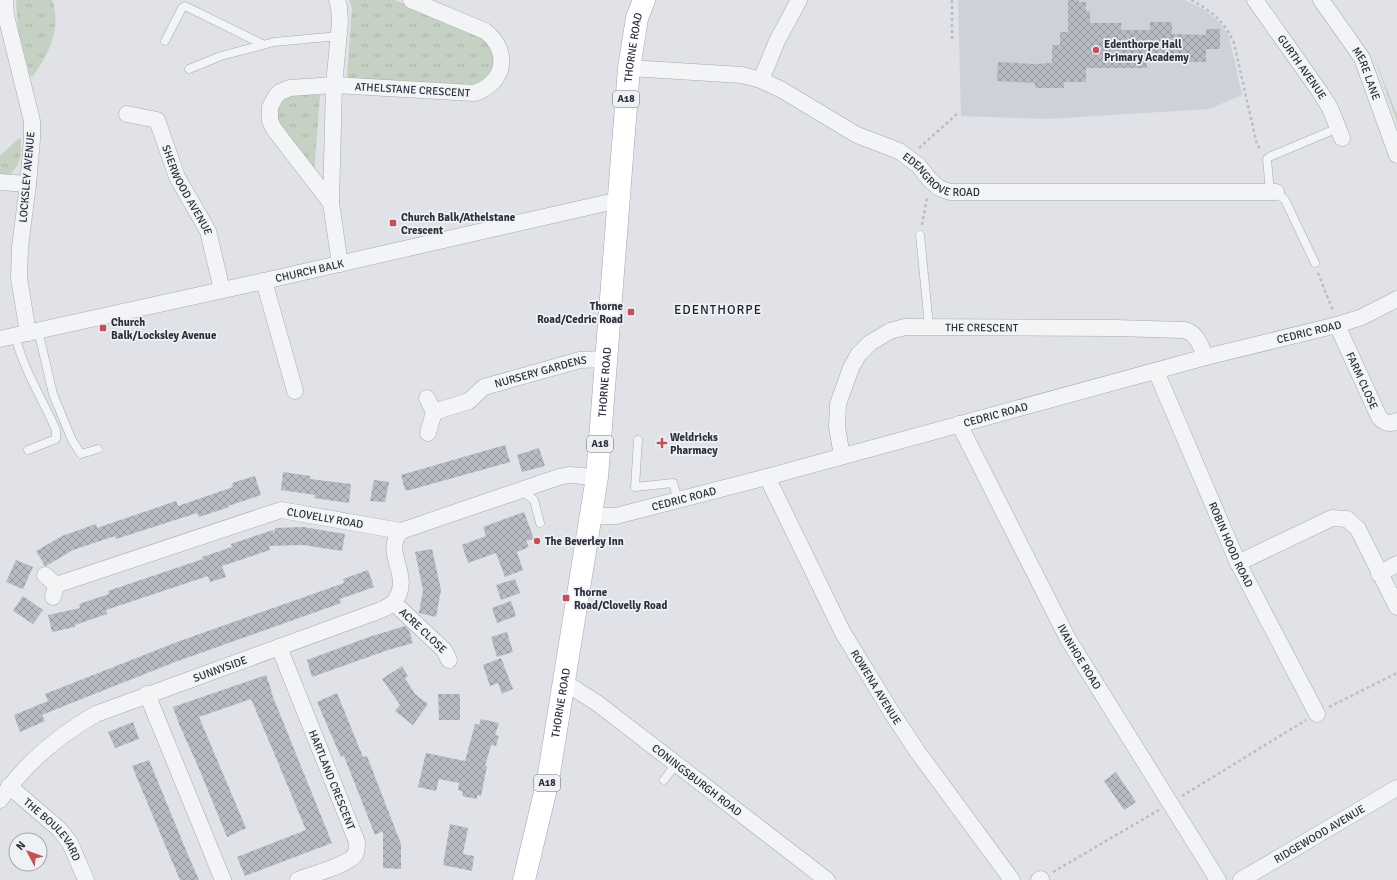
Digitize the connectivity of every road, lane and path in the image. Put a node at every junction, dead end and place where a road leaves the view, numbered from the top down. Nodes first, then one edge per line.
1 (5, 0) edge
2 (337, 0) edge
3 (411, 0) edge
4 (644, 0) edge
5 (800, 0) edge
6 (952, 0) edge
7 (1191, 0) edge
8 (1255, 0) edge
9 (1321, 0) edge
10 (339, 36) junction
11 (165, 42) dead end
12 (952, 42) dead end
13 (262, 44) junction
14 (629, 68) junction
15 (189, 69) dead end
16 (761, 80) junction
17 (334, 85) junction
18 (958, 112) dead end
19 (127, 114) dead end
20 (1340, 133) joint
21 (1397, 155) edge
22 (909, 158) junction
23 (1267, 160) junction
24 (930, 180) junction
25 (0, 182) edge
26 (28, 184) junction
27 (1273, 192) junction
28 (619, 200) junction
29 (331, 203) junction
30 (920, 236) joint
31 (1315, 263) joint
32 (340, 264) junction
33 (264, 281) junction
34 (222, 290) junction
35 (1397, 299) edge
36 (1337, 325) junction
37 (929, 326) junction
38 (20, 334) edge
39 (1206, 357) junction
40 (606, 359) junction
41 (1156, 371) junction
42 (295, 391) dead end
43 (427, 398) dead end
44 (434, 412) junction
45 (1397, 422) edge
46 (959, 424) junction
47 (428, 433) dead end
48 (638, 440) dead end
49 (98, 449) dead end
50 (28, 450) dead end
51 (842, 456) junction
52 (597, 477) junction
53 (768, 478) junction
54 (521, 490) junction
55 (678, 500) junction
56 (592, 516) junction
57 (540, 523) dead end
58 (401, 531) junction
59 (1238, 563) junction
60 (1397, 564) edge
61 (1379, 574) junction
62 (51, 586) dead end
63 (394, 603) junction
64 (1397, 607) edge
65 (279, 647) junction
66 (450, 660) dead end
67 (1397, 673) edge
68 (563, 686) junction
69 (147, 694) junction
70 (1316, 714) junction
71 (676, 764) junction
72 (664, 780) dead end
73 (9, 786) junction
74 (1397, 788) edge
75 (0, 800) edge
76 (1170, 803) junction
77 (1040, 879) edge
78 (86, 880) edge
79 (223, 880) edge
80 (298, 880) edge
81 (524, 880) edge
82 (827, 880) edge
83 (1012, 880) edge
84 (1218, 880) edge
85 (1241, 880) edge

1 - 26 street, LOCKSLEY AVENUE
2 - 10 street, ATHELSTANE CRESCENT
3 - 17 street, ATHELSTANE CRESCENT
4 - 14 main road, THORNE ROAD / A18
5 - 16 street
6 - 12 path
7 - 23 path
8 - 20 street, GURTH AVENUE
9 - 21 street, MERE LANE
10 - 13 lane
10 - 17 street, ATHELSTANE CRESCENT
11 - 13 lane
13 - 15 lane
14 - 16 street, EDENGROVE ROAD
14 - 28 main road, THORNE ROAD / A18
16 - 22 street, EDENGROVE ROAD
17 - 29 street, ATHELSTANE CRESCENT
17 - 29 street, ATHELSTANE CRESCENT
18 - 22 path
19 - 34 street, SHERWOOD AVENUE
20 - 23 lane
22 - 24 street, EDENGROVE ROAD
23 - 27 lane
24 - 27 street, EDENGROVE ROAD
24 - 30 path
25 - 26 street
26 - 38 street, LOCKSLEY AVENUE
27 - 31 lane
28 - 32 street, CHURCH BALK
28 - 40 main road, THORNE ROAD / A18
29 - 32 street, ATHELSTANE CRESCENT
30 - 37 lane
31 - 36 path
32 - 33 street, CHURCH BALK
33 - 34 street, CHURCH BALK
33 - 42 street
34 - 38 street, CHURCH BALK
35 - 36 street, CEDRIC ROAD
36 - 39 street, CEDRIC ROAD
36 - 45 street, FARM CLOSE
37 - 39 street, THE CRESCENT
37 - 51 street, THE CRESCENT
38 - 49 lane
38 - 50 lane
39 - 41 street, CEDRIC ROAD
40 - 44 street, NURSERY GARDENS
40 - 52 main road, THORNE ROAD / A18
41 - 46 street, CEDRIC ROAD
41 - 59 street, ROBIN HOOD ROAD
43 - 44 street
44 - 47 street
46 - 51 street, CEDRIC ROAD
46 - 76 street, IVANHOE ROAD
48 - 55 lane
51 - 53 street, CEDRIC ROAD
52 - 54 street, CLOVELLY ROAD
52 - 56 main road, THORNE ROAD / A18
53 - 55 street, CEDRIC ROAD
53 - 83 street, ROWENA AVENUE
54 - 57 lane
54 - 58 street, CLOVELLY ROAD
55 - 56 street, CEDRIC ROAD
56 - 68 main road, THORNE ROAD / A18
58 - 62 street, CLOVELLY ROAD
58 - 63 street
59 - 61 street
59 - 70 street, ROBIN HOOD ROAD
60 - 61 street
61 - 64 street
63 - 65 street, SUNNYSIDE
63 - 66 street, ACRE CLOSE
65 - 69 street, SUNNYSIDE
65 - 80 street, HARTLAND CRESCENT
67 - 70 path
68 - 71 street, CONINGSBURGH ROAD
68 - 81 main road, THORNE ROAD / A18
69 - 73 street, SUNNYSIDE
69 - 79 street
70 - 76 path
71 - 72 lane
71 - 82 street, CONINGSBURGH ROAD
73 - 75 street, SUNNYSIDE
73 - 78 street, THE BOULEVARD
74 - 85 street, RIDGEWOOD AVENUE
76 - 77 path
76 - 84 street, IVANHOE ROAD

